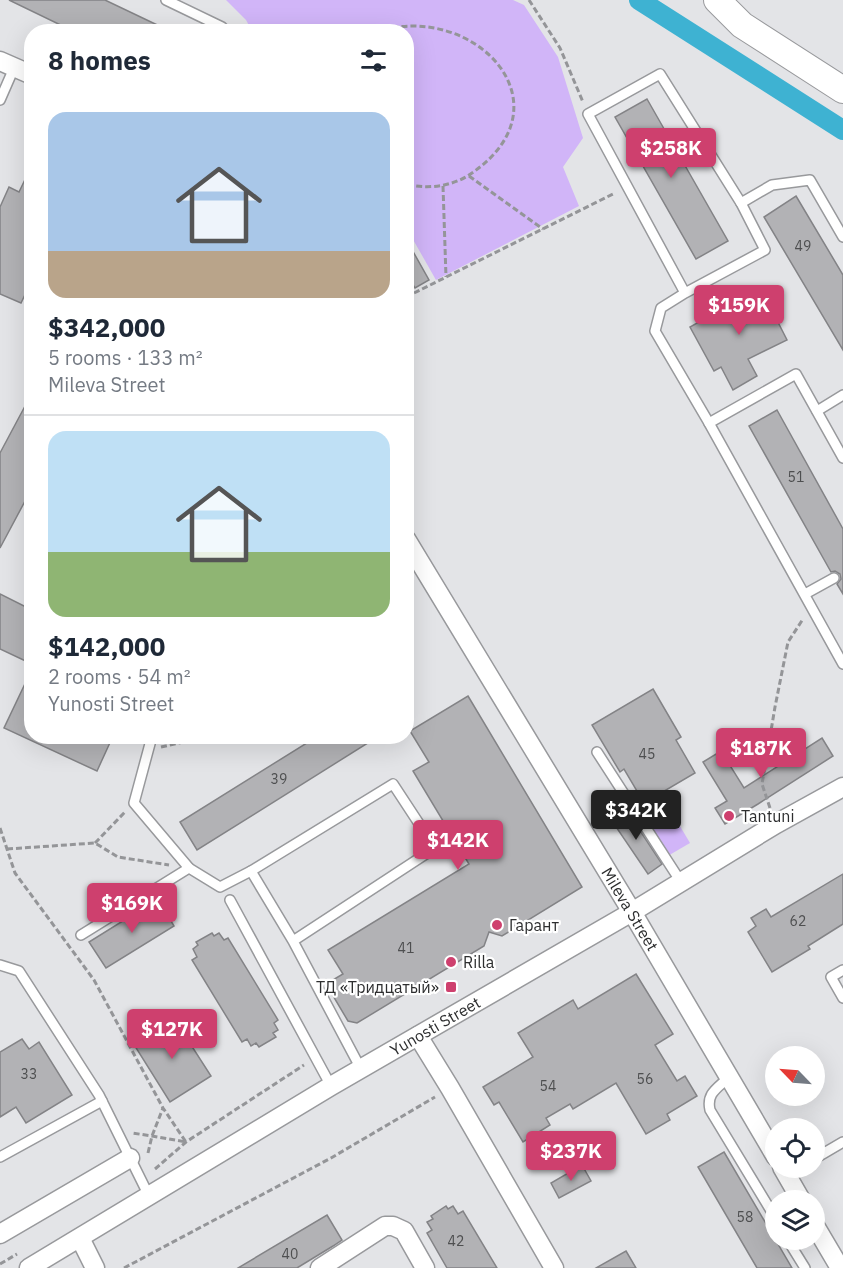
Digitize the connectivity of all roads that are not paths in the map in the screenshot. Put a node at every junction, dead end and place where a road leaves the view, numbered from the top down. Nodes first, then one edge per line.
1 (166, 0) edge
2 (717, 0) edge
3 (216, 24) edge
4 (7, 64) edge
5 (24, 71) edge
6 (843, 90) edge
7 (0, 100) edge
8 (741, 203) junction
9 (843, 237) edge
10 (685, 293) junction
11 (843, 395) edge
12 (817, 411) junction
13 (709, 423) junction
14 (843, 458) edge
15 (414, 552) edge
16 (834, 578) dead end
17 (805, 594) junction
18 (843, 664) edge
19 (150, 744) edge
20 (597, 752) dead end
21 (843, 787) edge
22 (189, 868) junction
23 (251, 872) junction
24 (681, 882) junction
25 (230, 900) dead end
26 (632, 912) junction
27 (81, 934) dead end
28 (293, 940) junction
29 (0, 965) edge
30 (843, 970) edge
31 (843, 998) edge
32 (418, 1036) junction
33 (361, 1069) junction
34 (729, 1077) junction
35 (331, 1086) junction
36 (102, 1101) junction
37 (765, 1138) edge
38 (843, 1142) edge
39 (825, 1152) edge
40 (0, 1157) edge
41 (130, 1158) junction
42 (146, 1189) junction
43 (765, 1201) edge
44 (0, 1234) edge
45 (80, 1238) junction
46 (825, 1243) edge
47 (794, 1250) edge
48 (25, 1260) edge
49 (95, 1268) edge
50 (320, 1268) edge
51 (426, 1268) edge
52 (554, 1268) edge
53 (805, 1268) edge
54 (840, 1268) edge

1 - 3 lane
2 - 6 street
4 - 5 street
4 - 7 lane
8 - 9 lane
8 - 10 lane
8 - 10 lane
10 - 13 lane
11 - 12 lane
12 - 13 lane
12 - 14 lane
13 - 17 lane
15 - 26 street, Mileva Street
16 - 17 lane
17 - 18 lane
19 - 22 lane
20 - 24 lane
21 - 24 street, Yunosti Street
22 - 23 lane
22 - 27 lane
23 - 28 lane
23 - 28 lane
24 - 26 street, Yunosti Street
25 - 35 lane
26 - 32 street, Yunosti Street
26 - 34 street, Mileva Street
28 - 33 lane
29 - 36 lane
30 - 31 lane
32 - 33 street, Yunosti Street
32 - 52 street
33 - 35 street, Yunosti Street
34 - 37 street, Mileva Street
34 - 43 lane
35 - 42 street, Yunosti Street
36 - 40 lane
36 - 41 lane
38 - 39 lane
41 - 42 lane
41 - 44 street
42 - 45 street, Yunosti Street
45 - 48 street, Yunosti Street
45 - 49 street
46 - 54 street
47 - 53 lane
50 - 51 street

